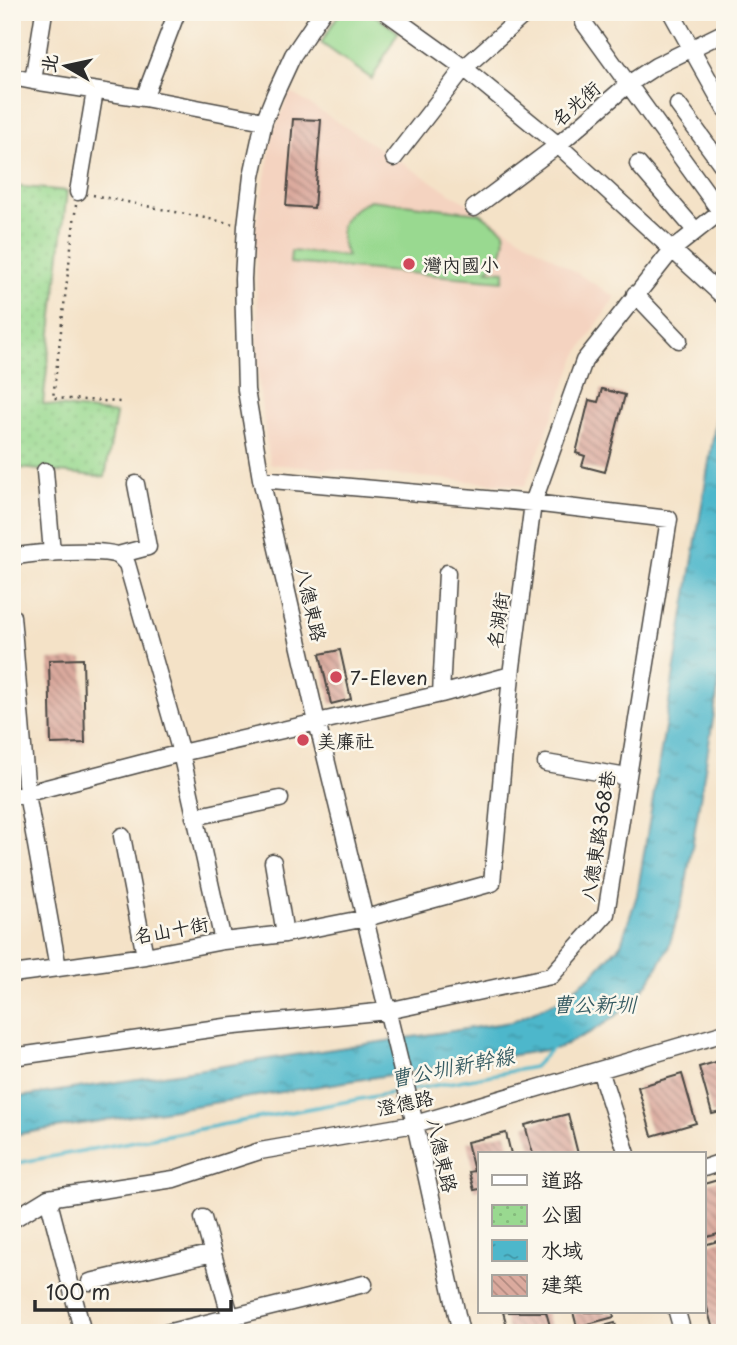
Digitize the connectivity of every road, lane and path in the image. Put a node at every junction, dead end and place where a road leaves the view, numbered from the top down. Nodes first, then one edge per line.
1 (44, 12) edge
2 (177, 12) edge
3 (322, 12) edge
4 (386, 12) edge
5 (527, 12) edge
6 (671, 12) edge
7 (584, 23) dead end
8 (725, 32) edge
9 (690, 49) junction
10 (464, 68) junction
11 (12, 77) edge
12 (33, 81) junction
13 (627, 85) junction
14 (95, 91) junction
15 (144, 98) junction
16 (678, 105) dead end
17 (725, 109) edge
18 (264, 121) junction
19 (558, 145) junction
20 (394, 159) dead end
21 (638, 164) dead end
22 (725, 169) edge
23 (78, 192) junction
24 (474, 208) dead end
25 (722, 209) edge
26 (246, 226) junction
27 (695, 230) junction
28 (672, 250) junction
29 (635, 294) junction
30 (725, 298) edge
31 (679, 340) dead end
32 (120, 402) dead end
33 (45, 471) dead end
34 (261, 479) junction
35 (136, 484) dead end
36 (533, 503) junction
37 (52, 553) junction
38 (118, 555) junction
39 (12, 557) edge
40 (447, 573) dead end
41 (13, 626) edge
42 (511, 675) junction
43 (441, 694) junction
44 (317, 722) junction
45 (181, 753) junction
46 (546, 763) dead end
47 (628, 777) junction
48 (20, 795) edge
49 (280, 799) dead end
50 (194, 817) junction
51 (121, 836) dead end
52 (272, 862) dead end
53 (366, 918) junction
54 (285, 934) junction
55 (223, 941) junction
56 (145, 956) junction
57 (58, 968) junction
58 (12, 974) edge
59 (387, 1011) junction
60 (725, 1032) edge
61 (12, 1057) edge
62 (600, 1070) junction
63 (415, 1124) junction
64 (626, 1152) edge
65 (725, 1161) edge
66 (706, 1167) edge
67 (48, 1198) junction
68 (203, 1218) dead end
69 (12, 1220) edge
70 (213, 1252) junction
71 (90, 1282) dead end
72 (364, 1284) dead end
73 (678, 1314) edge
74 (232, 1325) edge
75 (83, 1333) edge
76 (166, 1333) edge
77 (461, 1333) edge
78 (683, 1333) edge

1 - 12 street
2 - 15 street
3 - 18 street, 八德東路
4 - 10 street, 名光街
5 - 10 street
6 - 9 street
7 - 13 street
8 - 9 street, 名光街
9 - 13 street, 名光街
9 - 17 street
10 - 19 street, 名光街
10 - 20 street
11 - 12 street
12 - 14 street
13 - 19 street, 名光街
13 - 25 street
14 - 15 street
14 - 23 street
15 - 18 street
16 - 22 street
18 - 26 street, 八德東路
19 - 24 street
19 - 28 street
21 - 27 street
23 - 26 path
23 - 32 path
25 - 27 street, 名湖街
26 - 34 street, 八德東路
27 - 28 street, 名湖街
28 - 29 street, 名湖街
28 - 30 street
29 - 31 street
29 - 36 street, 名湖街
33 - 37 street
34 - 36 street
34 - 44 street, 八德東路
35 - 38 street
36 - 42 street, 名湖街
36 - 47 street, 八德東路368巷
37 - 38 street
37 - 39 street
38 - 45 street, 名山十街
40 - 43 street
41 - 48 street
42 - 43 street, 名湖街
42 - 53 street
43 - 44 street, 名湖街
44 - 45 street, 名湖街
44 - 53 street, 八德東路
45 - 48 street, 名湖街
45 - 50 street, 名山十街
46 - 47 street
47 - 59 street, 八德東路368巷
48 - 57 street
49 - 50 street
50 - 55 street, 名山十街
51 - 56 street
52 - 54 street
53 - 54 street
53 - 59 street, 八德東路
54 - 55 street
55 - 56 street, 名山十街
56 - 57 street, 名山十街
57 - 58 street, 名山十街
59 - 61 street, 八德東路368巷
59 - 63 street, 八德東路
60 - 62 street, 澄德路
62 - 63 street, 澄德路
62 - 64 street
63 - 67 street, 澄德路
63 - 77 street, 八德東路
65 - 66 street
67 - 69 street
67 - 75 street
68 - 70 street
70 - 71 street
70 - 74 street
72 - 74 street
73 - 78 street
74 - 76 street

